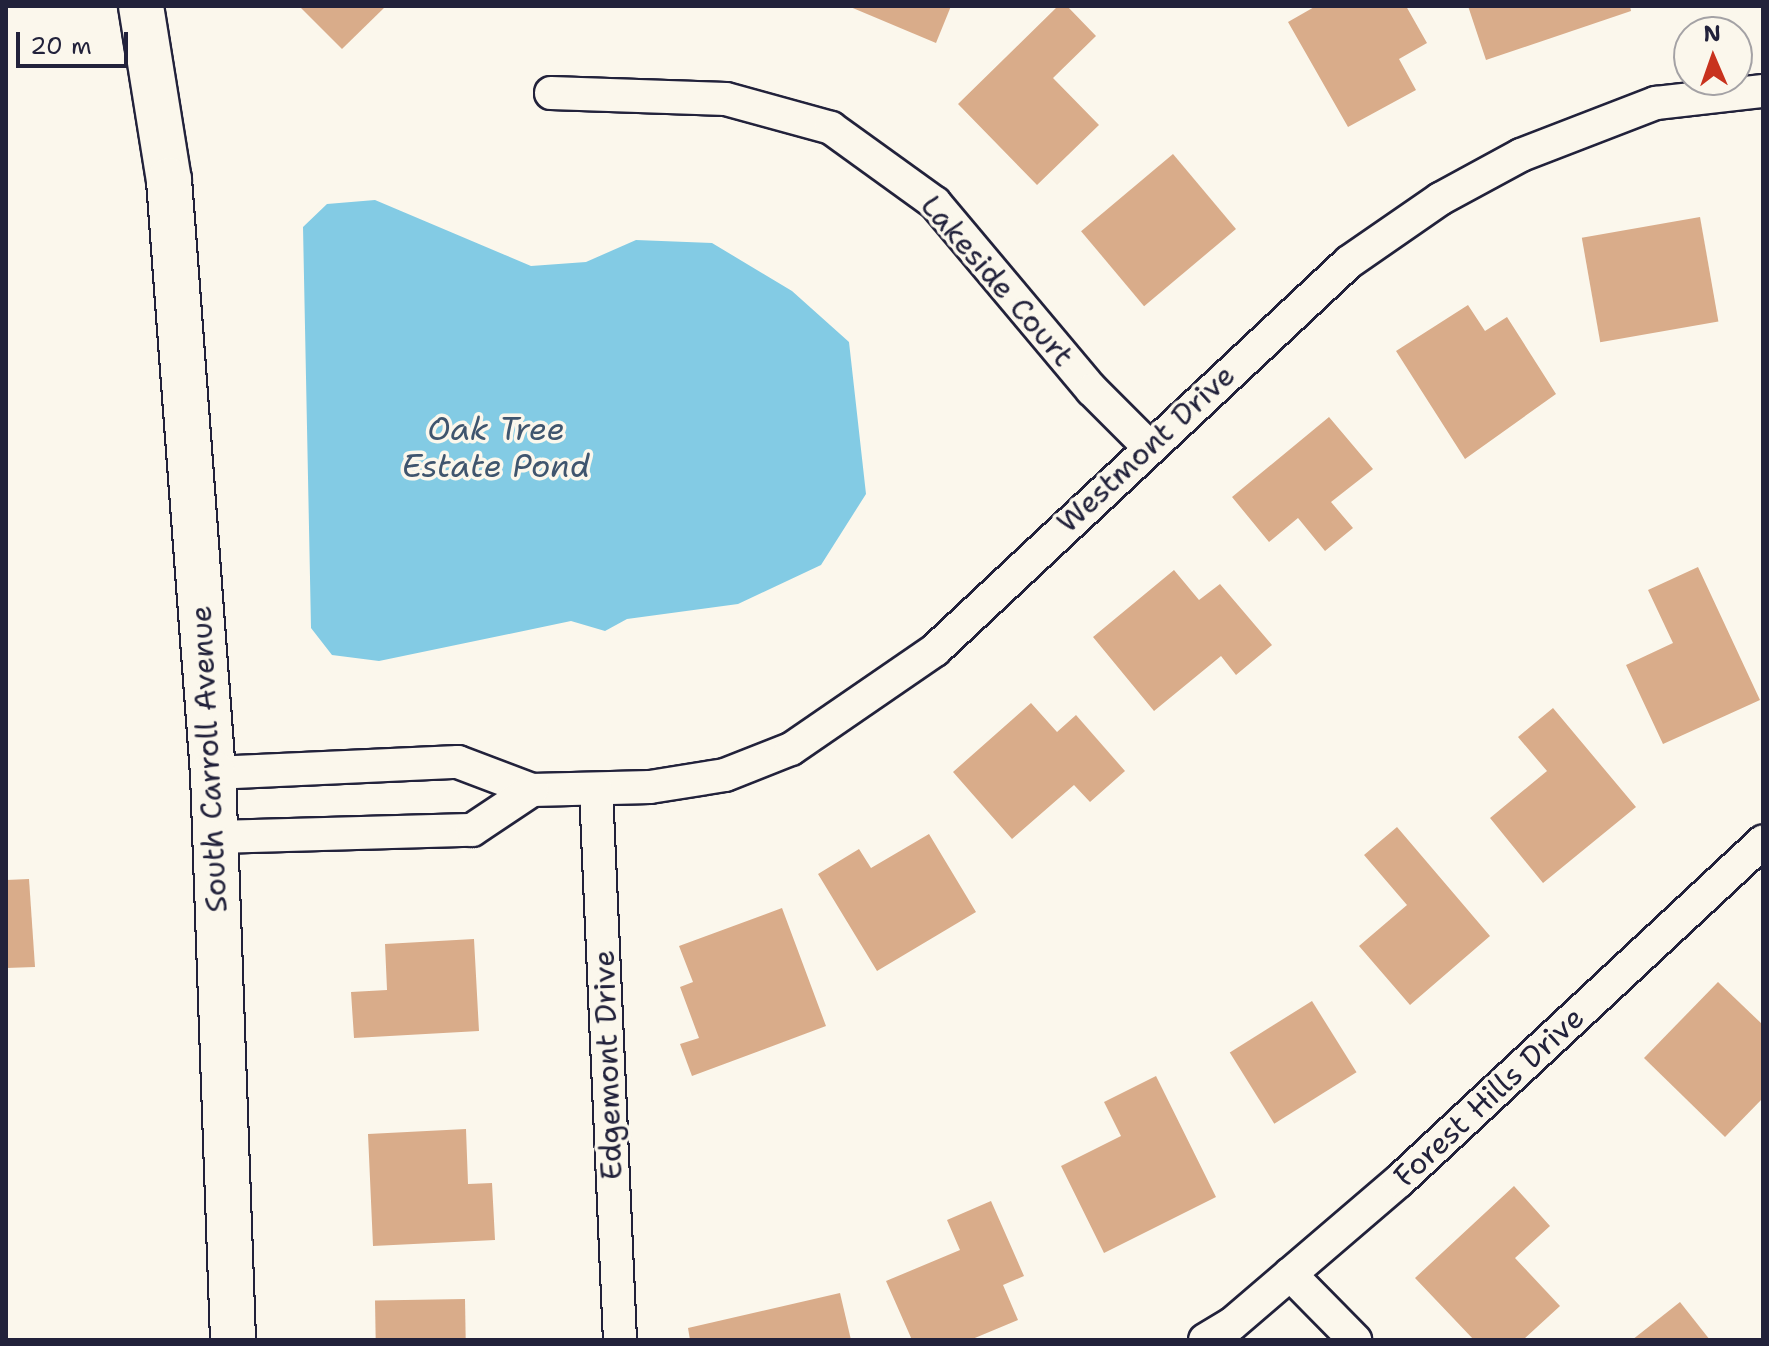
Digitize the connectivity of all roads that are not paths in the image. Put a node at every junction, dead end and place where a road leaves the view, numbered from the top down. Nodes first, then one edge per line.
1 (141, 6) edge
2 (171, 6) edge
3 (1763, 91) edge
4 (551, 93) dead end
5 (169, 180) junction
6 (1148, 446) junction
7 (213, 773) junction
8 (596, 789) junction
9 (532, 790) junction
10 (215, 837) junction
11 (1762, 845) edge
12 (1290, 1274) junction
13 (233, 1340) edge
14 (620, 1340) edge
15 (1205, 1340) edge
16 (1355, 1340) edge

1 - 5 main road, South Carroll Avenue
2 - 5 main road, South Carroll Avenue
3 - 6 street, Westmont Drive
4 - 6 street, Lakeside Court
5 - 7 main road, South Carroll Avenue
6 - 8 street, Westmont Drive
7 - 9 street, Westmont Drive
7 - 10 main road, South Carroll Avenue
8 - 9 street, Westmont Drive
8 - 14 street, Edgemont Drive
9 - 10 street
10 - 13 main road, South Carroll Avenue
11 - 12 street, Forest Hills Drive
12 - 15 street, Forest Hills Drive
12 - 16 street

